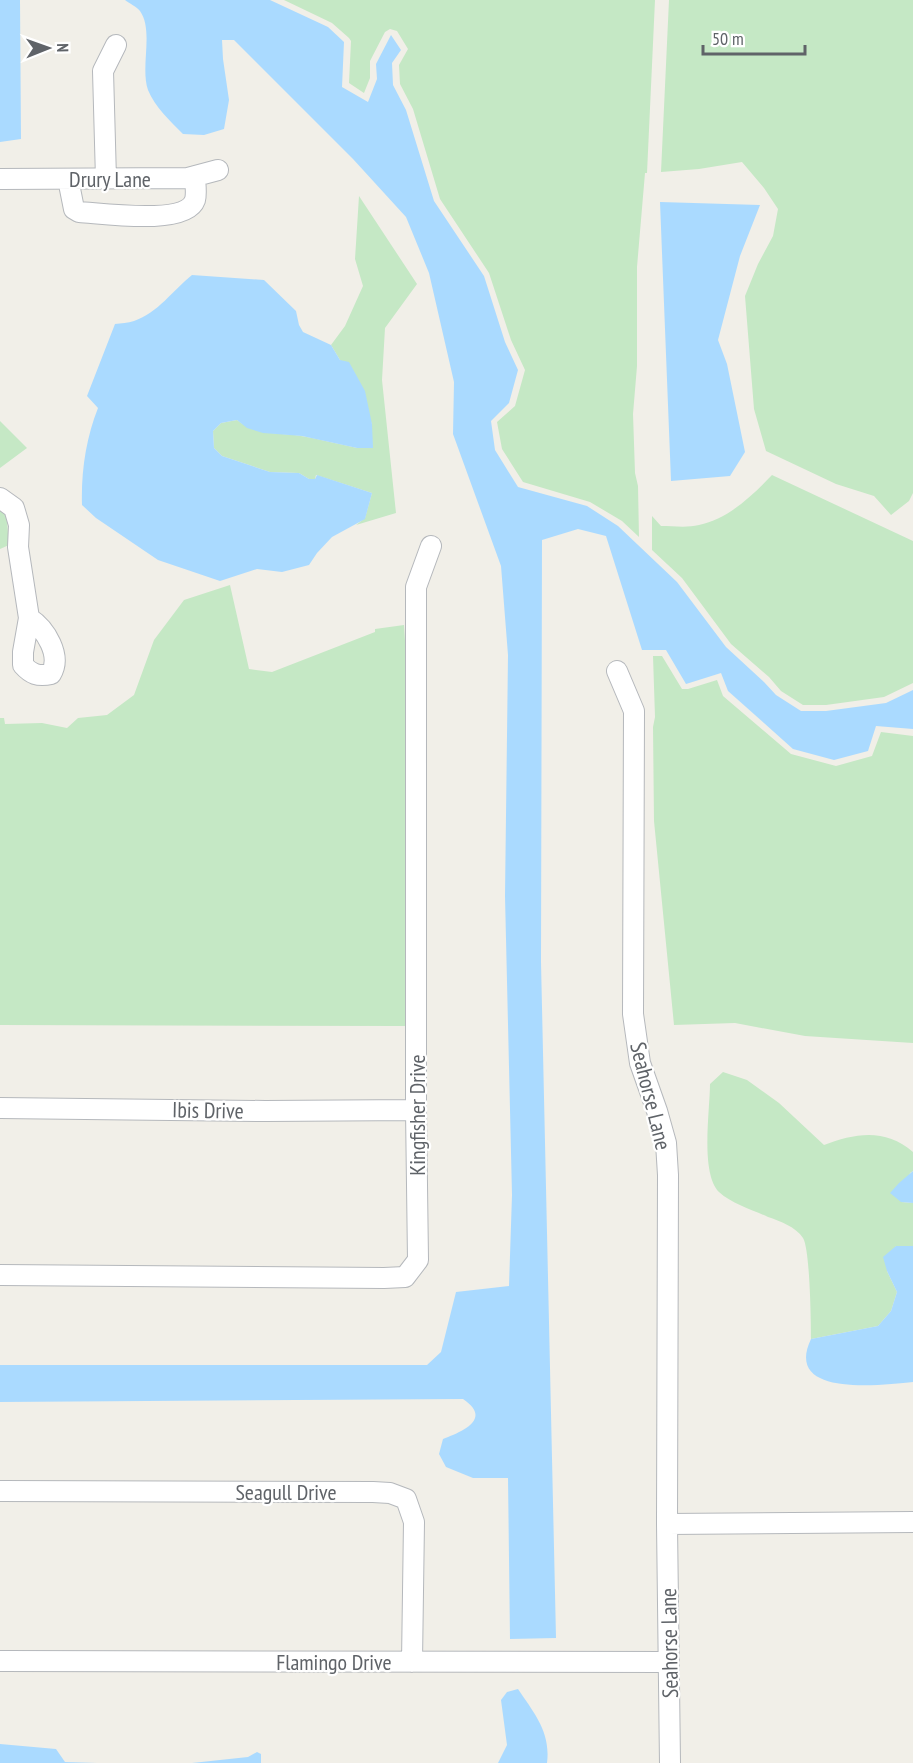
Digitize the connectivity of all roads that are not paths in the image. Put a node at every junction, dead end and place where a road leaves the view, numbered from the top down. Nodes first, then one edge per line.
1 (116, 45) dead end
2 (218, 170) dead end
3 (195, 176) junction
4 (0, 178) edge
5 (68, 179) junction
6 (106, 179) junction
7 (0, 498) edge
8 (431, 546) dead end
9 (29, 618) dead end
10 (617, 672) dead end
11 (0, 1108) edge
12 (416, 1110) junction
13 (0, 1275) edge
14 (0, 1491) edge
15 (913, 1522) edge
16 (667, 1524) junction
17 (0, 1661) edge
18 (412, 1662) junction
19 (668, 1662) junction
20 (670, 1763) edge

1 - 6 street
2 - 3 street, Drury Lane
3 - 5 street
3 - 6 street, Drury Lane
4 - 5 street, Drury Lane
5 - 6 street, Drury Lane
7 - 9 street
8 - 12 street, Kingfisher Drive
10 - 16 street, Seahorse Lane
11 - 12 street, Ibis Drive
12 - 13 street, Kingfisher Drive
14 - 18 street, Seagull Drive
15 - 16 street
16 - 19 street, Seahorse Lane
17 - 18 street, Flamingo Drive
18 - 19 street, Flamingo Drive
19 - 20 street, Seahorse Lane

